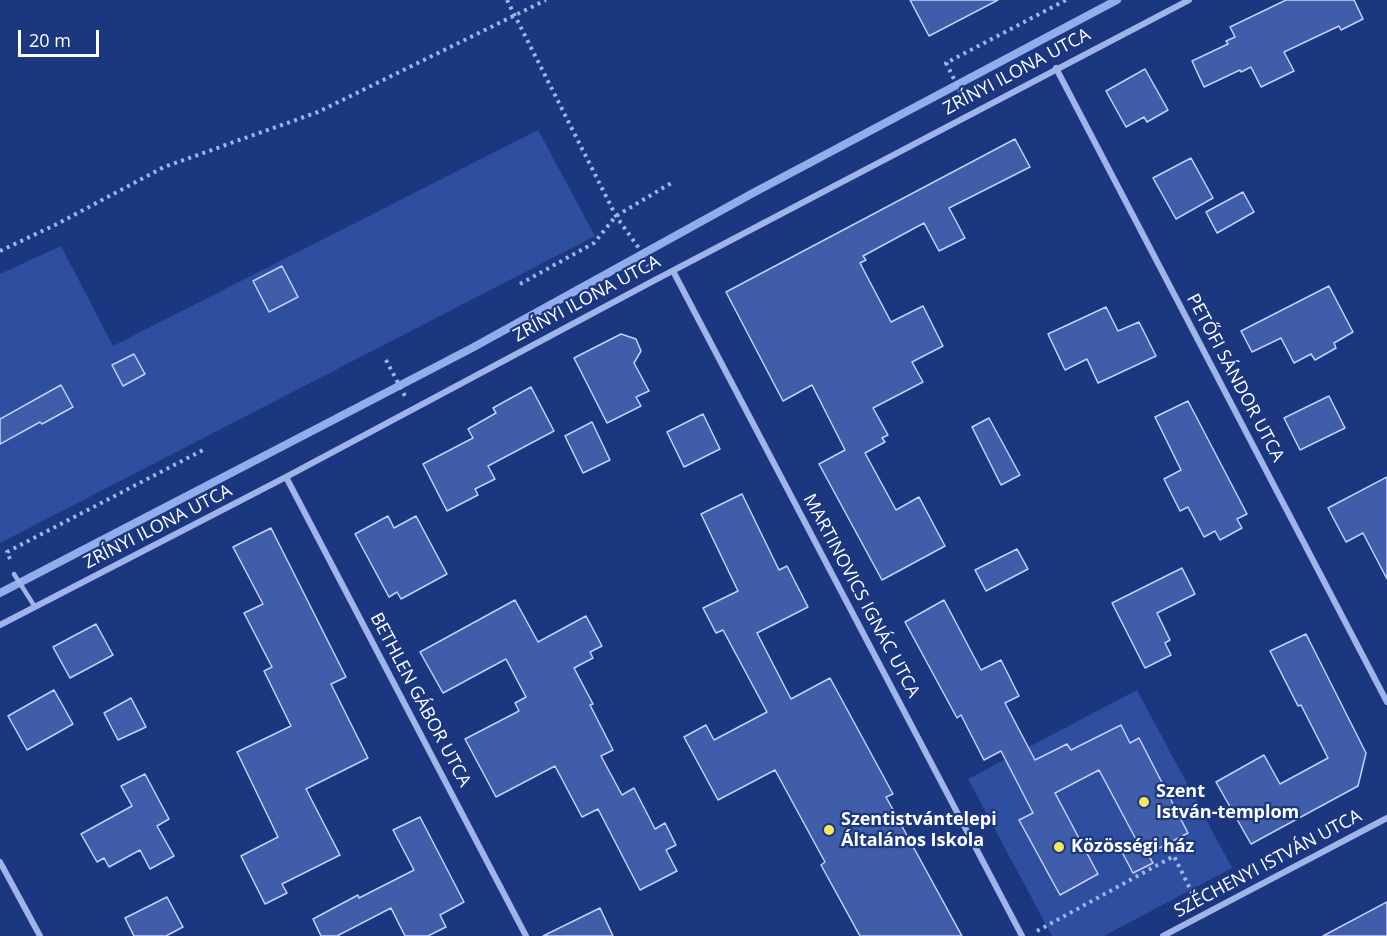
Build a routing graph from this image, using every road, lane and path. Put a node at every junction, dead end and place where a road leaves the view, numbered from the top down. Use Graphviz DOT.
graph roads {
  1 [pos="507,0"];
  2 [pos="546,0"];
  3 [pos="1066,0"];
  4 [pos="1189,0"];
  5 [pos="516,15"];
  6 [pos="1056,68"];
  7 [pos="962,94"];
  8 [pos="673,182"];
  9 [pos="616,216"];
  10 [pos="0,251"];
  11 [pos="648,265"];
  12 [pos="673,271"];
  13 [pos="520,284"];
  14 [pos="386,360"];
  15 [pos="404,395"];
  16 [pos="203,450"];
  17 [pos="286,477"];
  18 [pos="14,574"];
  19 [pos="35,607"];
  20 [pos="0,625"];
  21 [pos="1387,702"];
  22 [pos="1387,818"];
  23 [pos="1168,844"];
  24 [pos="1174,856"];
  25 [pos="0,862"];
  26 [pos="1203,914"];
  27 [pos="40,936"];
  28 [pos="526,936"];
  29 [pos="1022,936"];
  30 [pos="1029,936"];
  31 [pos="1163,936"];
  1 -- 5 [label="path"];
  2 -- 5 [label="path"];
  3 -- 7 [label="path"];
  4 -- 6 [label="street, ZRÍNYI ILONA UTCA"];
  5 -- 9 [label="path"];
  5 -- 10 [label="path"];
  6 -- 12 [label="street, ZRÍNYI ILONA UTCA"];
  6 -- 21 [label="street, PETŐFI SÁNDOR UTCA"];
  8 -- 9 [label="path"];
  9 -- 11 [label="path"];
  9 -- 13 [label="path"];
  12 -- 17 [label="street, ZRÍNYI ILONA UTCA"];
  12 -- 29 [label="street, MARTINOVICS IGNÁC UTCA"];
  14 -- 15 [label="path"];
  16 -- 18 [label="path"];
  17 -- 19 [label="street, ZRÍNYI ILONA UTCA"];
  17 -- 28 [label="street, BETHLEN GÁBOR UTCA"];
  18 -- 19 [label="lane"];
  19 -- 20 [label="street, ZRÍNYI ILONA UTCA"];
  22 -- 26 [label="street, SZÉCHENYI ISTVÁN UTCA"];
  23 -- 24 [label="path"];
  24 -- 26 [label="path"];
  24 -- 30 [label="path"];
  25 -- 27 [label="street"];
  26 -- 31 [label="street, SZÉCHENYI ISTVÁN UTCA"];
}
